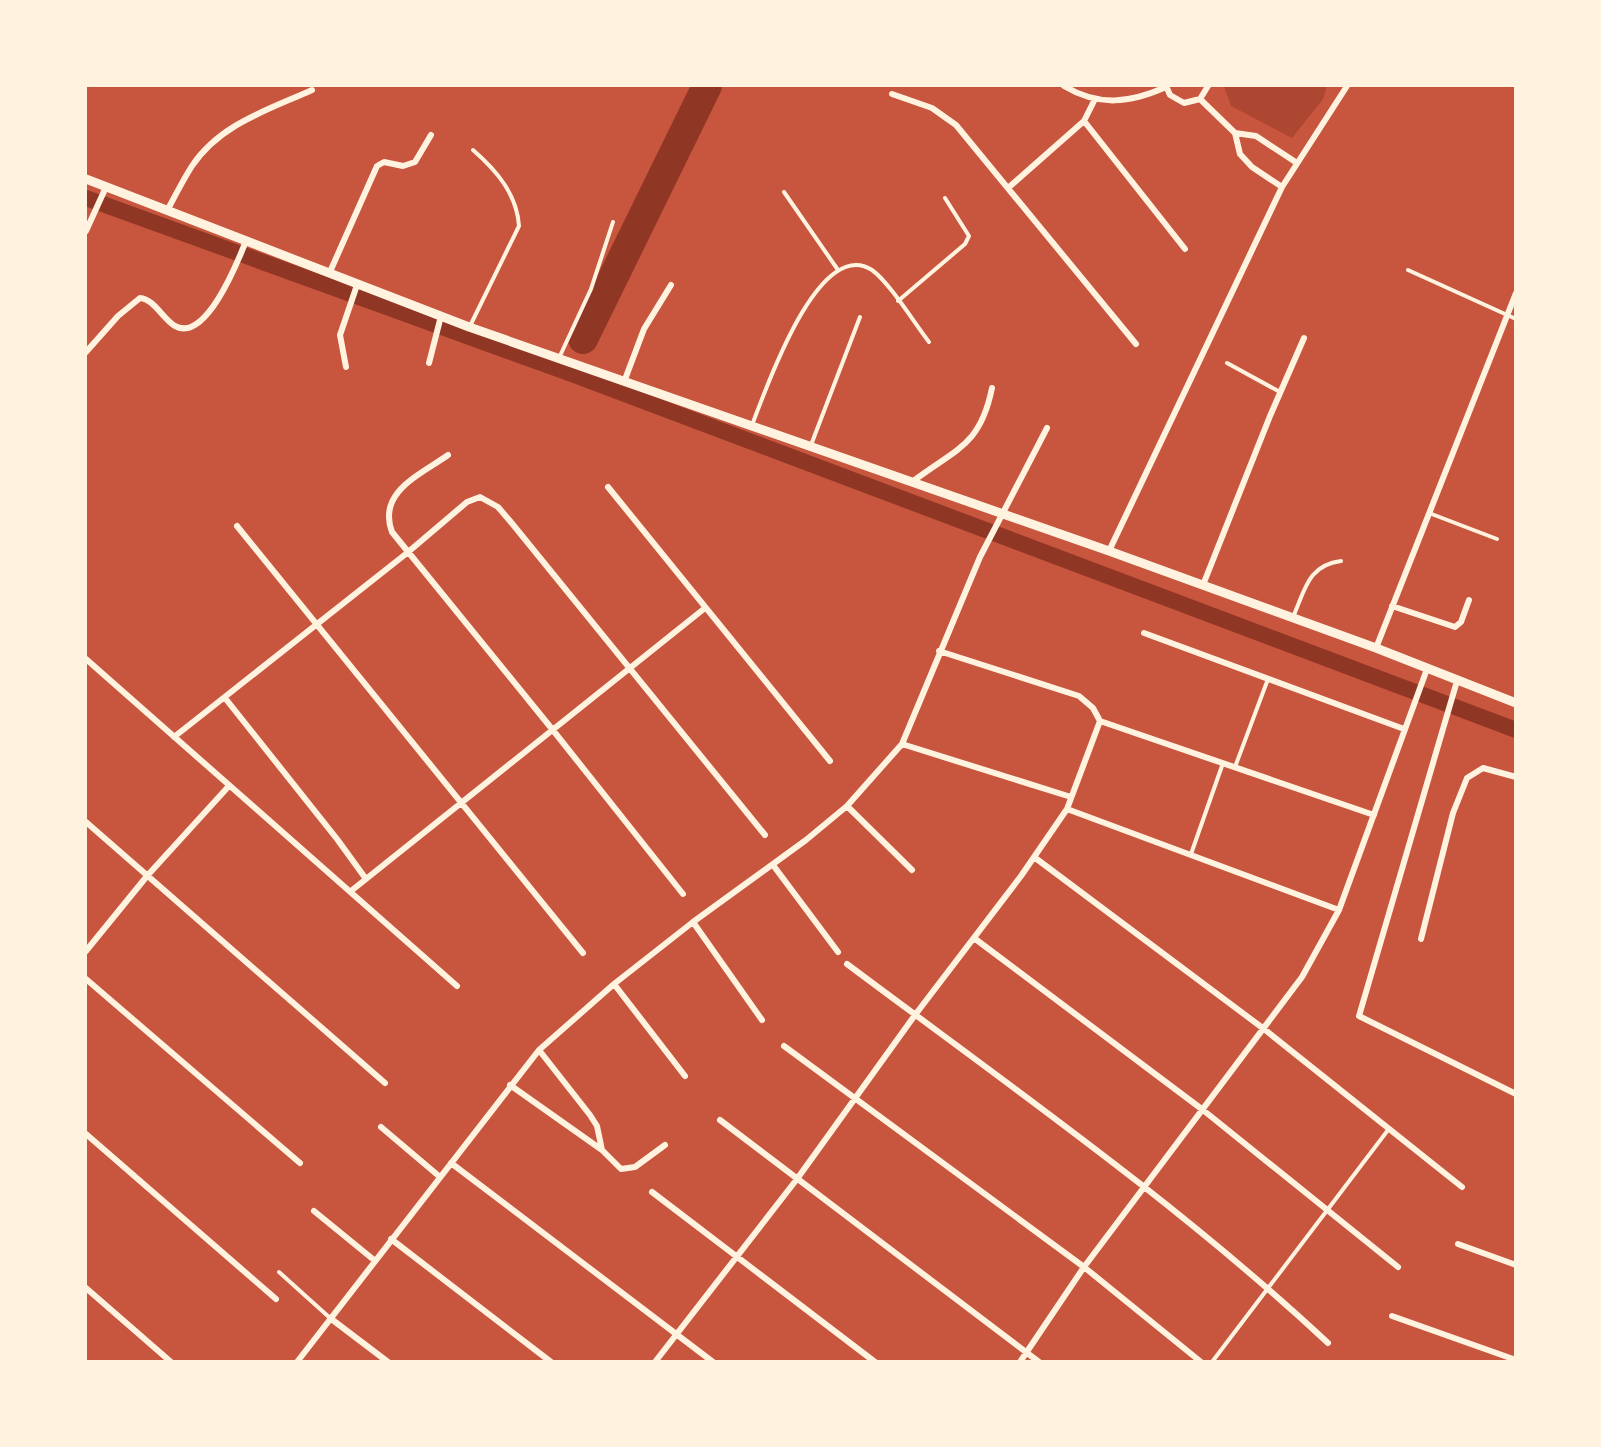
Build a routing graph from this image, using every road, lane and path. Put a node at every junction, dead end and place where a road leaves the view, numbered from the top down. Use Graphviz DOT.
graph roads {
  1 [pos="1064,86"];
  2 [pos="1166,86"];
  3 [pos="1208,86"];
  4 [pos="1347,86"];
  5 [pos="312,90"];
  6 [pos="892,94"];
  7 [pos="1095,99"];
  8 [pos="1200,99"];
  9 [pos="1084,121"];
  10 [pos="1235,133"];
  11 [pos="430,135"];
  12 [pos="473,150"];
  13 [pos="1297,164"];
  14 [pos="86,179"];
  15 [pos="106,187"];
  16 [pos="1282,187"];
  17 [pos="1008,188"];
  18 [pos="784,192"];
  19 [pos="945,198"];
  20 [pos="167,211"];
  21 [pos="613,222"];
  22 [pos="86,231"];
  23 [pos="246,241"];
  24 [pos="1185,249"];
  25 [pos="838,270"];
  26 [pos="1408,270"];
  27 [pos="329,274"];
  28 [pos="671,285"];
  29 [pos="356,289"];
  30 [pos="1515,293"];
  31 [pos="898,301"];
  32 [pos="1507,315"];
  33 [pos="860,317"];
  34 [pos="1515,319"];
  35 [pos="439,320"];
  36 [pos="469,327"];
  37 [pos="1304,338"];
  38 [pos="929,342"];
  39 [pos="1136,344"];
  40 [pos="86,352"];
  41 [pos="559,359"];
  42 [pos="429,363"];
  43 [pos="1227,363"];
  44 [pos="346,367"];
  45 [pos="624,382"];
  46 [pos="992,388"];
  47 [pos="1280,392"];
  48 [pos="752,426"];
  49 [pos="1047,428"];
  50 [pos="811,447"];
  51 [pos="448,455"];
  52 [pos="912,482"];
  53 [pos="608,487"];
  54 [pos="1429,513"];
  55 [pos="1000,514"];
  56 [pos="237,526"];
  57 [pos="1497,539"];
  58 [pos="1109,551"];
  59 [pos="408,553"];
  60 [pos="1341,561"];
  61 [pos="1203,585"];
  62 [pos="1468,600"];
  63 [pos="1392,606"];
  64 [pos="705,608"];
  65 [pos="1293,617"];
  66 [pos="317,625"];
  67 [pos="1144,633"];
  68 [pos="1376,648"];
  69 [pos="939,651"];
  70 [pos="86,659"];
  71 [pos="629,669"];
  72 [pos="1427,669"];
  73 [pos="1268,679"];
  74 [pos="1457,682"];
  75 [pos="225,698"];
  76 [pos="1515,703"];
  77 [pos="1100,721"];
  78 [pos="552,729"];
  79 [pos="1404,729"];
  80 [pos="174,737"];
  81 [pos="902,744"];
  82 [pos="830,761"];
  83 [pos="1224,763"];
  84 [pos="1235,767"];
  85 [pos="1515,777"];
  86 [pos="228,787"];
  87 [pos="1071,797"];
  88 [pos="461,805"];
  89 [pos="847,806"];
  90 [pos="1067,809"];
  91 [pos="1374,815"];
  92 [pos="86,822"];
  93 [pos="765,835"];
  94 [pos="1190,855"];
  95 [pos="1034,857"];
  96 [pos="773,865"];
  97 [pos="912,870"];
  98 [pos="147,876"];
  99 [pos="366,879"];
  100 [pos="351,891"];
  101 [pos="683,894"];
  102 [pos="1339,910"];
  103 [pos="693,921"];
  104 [pos="974,938"];
  105 [pos="1421,939"];
  106 [pos="86,951"];
  107 [pos="838,952"];
  108 [pos="583,953"];
  109 [pos="847,964"];
  110 [pos="86,979"];
  111 [pos="614,984"];
  112 [pos="458,986"];
  113 [pos="915,1015"];
  114 [pos="762,1020"];
  115 [pos="1264,1029"];
  116 [pos="784,1046"];
  117 [pos="539,1050"];
  118 [pos="685,1076"];
  119 [pos="386,1083"];
  120 [pos="510,1085"];
  121 [pos="1515,1094"];
  122 [pos="856,1099"];
  123 [pos="1203,1110"];
  124 [pos="720,1120"];
  125 [pos="381,1127"];
  126 [pos="1388,1130"];
  127 [pos="86,1134"];
  128 [pos="665,1145"];
  129 [pos="602,1150"];
  130 [pos="300,1163"];
  131 [pos="451,1163"];
  132 [pos="440,1177"];
  133 [pos="797,1179"];
  134 [pos="1144,1187"];
  135 [pos="1462,1187"];
  136 [pos="652,1192"];
  137 [pos="1327,1210"];
  138 [pos="314,1211"];
  139 [pos="391,1239"];
  140 [pos="1458,1244"];
  141 [pos="738,1256"];
  142 [pos="374,1260"];
  143 [pos="1515,1265"];
  144 [pos="1084,1267"];
  145 [pos="1398,1268"];
  146 [pos="279,1272"];
  147 [pos="1268,1287"];
  148 [pos="86,1288"];
  149 [pos="276,1299"];
  150 [pos="1392,1316"];
  151 [pos="330,1318"];
  152 [pos="676,1334"];
  153 [pos="1328,1343"];
  154 [pos="1027,1352"];
  155 [pos="1515,1360"];
  156 [pos="171,1362"];
  157 [pos="297,1362"];
  158 [pos="388,1362"];
  159 [pos="551,1362"];
  160 [pos="655,1362"];
  161 [pos="713,1362"];
  162 [pos="875,1362"];
  163 [pos="1020,1362"];
  164 [pos="1039,1362"];
  165 [pos="1201,1362"];
  166 [pos="1212,1362"];
  1 -- 7 [label="street"];
  2 -- 7 [label="street"];
  2 -- 8 [label="street"];
  3 -- 8 [label="street"];
  4 -- 13 [label="street"];
  5 -- 20 [label="street"];
  6 -- 17 [label="street"];
  7 -- 9 [label="street"];
  8 -- 10 [label="street"];
  9 -- 17 [label="street"];
  9 -- 24 [label="street"];
  10 -- 13 [label="street"];
  10 -- 16 [label="street"];
  11 -- 27 [label="street"];
  12 -- 36 [label="lane"];
  13 -- 16 [label="street"];
  14 -- 15 [label="street"];
  15 -- 20 [label="street"];
  15 -- 22 [label="street"];
  16 -- 58 [label="street"];
  17 -- 39 [label="street"];
  18 -- 25 [label="lane"];
  19 -- 31 [label="lane"];
  20 -- 23 [label="street"];
  21 -- 41 [label="lane"];
  23 -- 27 [label="street"];
  23 -- 40 [label="street"];
  25 -- 31 [label="lane"];
  25 -- 48 [label="lane"];
  26 -- 32 [label="lane"];
  27 -- 29 [label="street"];
  28 -- 45 [label="street"];
  29 -- 35 [label="street"];
  29 -- 44 [label="street"];
  30 -- 32 [label="street"];
  31 -- 38 [label="lane"];
  32 -- 34 [label="lane"];
  32 -- 54 [label="street"];
  33 -- 50 [label="lane"];
  35 -- 36 [label="street"];
  35 -- 42 [label="street"];
  36 -- 41 [label="street"];
  37 -- 47 [label="street"];
  41 -- 45 [label="street"];
  43 -- 47 [label="lane"];
  45 -- 48 [label="street"];
  46 -- 52 [label="street"];
  47 -- 61 [label="street"];
  48 -- 50 [label="street"];
  49 -- 55 [label="street"];
  50 -- 52 [label="street"];
  51 -- 59 [label="street"];
  52 -- 55 [label="street"];
  53 -- 64 [label="street"];
  54 -- 57 [label="lane"];
  54 -- 63 [label="street"];
  55 -- 58 [label="street"];
  55 -- 69 [label="street"];
  56 -- 66 [label="street"];
  58 -- 61 [label="street"];
  59 -- 66 [label="street"];
  59 -- 71 [label="street"];
  59 -- 78 [label="street"];
  60 -- 65 [label="lane"];
  61 -- 65 [label="street"];
  62 -- 63 [label="street"];
  63 -- 68 [label="street"];
  64 -- 71 [label="street"];
  64 -- 82 [label="street"];
  65 -- 68 [label="street"];
  66 -- 75 [label="street"];
  66 -- 88 [label="street"];
  67 -- 73 [label="street"];
  68 -- 72 [label="street"];
  69 -- 77 [label="street"];
  69 -- 81 [label="street"];
  70 -- 80 [label="street"];
  71 -- 78 [label="street"];
  71 -- 93 [label="street"];
  72 -- 74 [label="street"];
  72 -- 79 [label="street"];
  73 -- 79 [label="street"];
  73 -- 84 [label="lane"];
  74 -- 76 [label="street"];
  74 -- 121 [label="street"];
  75 -- 80 [label="street"];
  75 -- 99 [label="street"];
  77 -- 83 [label="street"];
  77 -- 87 [label="street"];
  78 -- 88 [label="street"];
  78 -- 101 [label="street"];
  79 -- 91 [label="street"];
  80 -- 86 [label="street"];
  81 -- 87 [label="street"];
  81 -- 89 [label="street"];
  83 -- 84 [label="street"];
  83 -- 94 [label="lane"];
  84 -- 91 [label="street"];
  85 -- 105 [label="street"];
  86 -- 98 [label="street"];
  86 -- 100 [label="street"];
  87 -- 90 [label="street"];
  88 -- 99 [label="street"];
  88 -- 108 [label="street"];
  89 -- 96 [label="street"];
  89 -- 97 [label="street"];
  90 -- 94 [label="street"];
  90 -- 95 [label="street"];
  91 -- 102 [label="street"];
  92 -- 98 [label="street"];
  94 -- 102 [label="street"];
  95 -- 104 [label="street"];
  95 -- 115 [label="street"];
  96 -- 103 [label="street"];
  96 -- 107 [label="street"];
  98 -- 106 [label="street"];
  98 -- 119 [label="street"];
  99 -- 100 [label="street"];
  100 -- 112 [label="street"];
  102 -- 115 [label="street"];
  103 -- 111 [label="street"];
  103 -- 114 [label="street"];
  104 -- 113 [label="street"];
  104 -- 123 [label="street"];
  109 -- 113 [label="street"];
  110 -- 130 [label="street"];
  111 -- 117 [label="street"];
  111 -- 118 [label="street"];
  113 -- 122 [label="street"];
  113 -- 134 [label="street"];
  115 -- 123 [label="street"];
  115 -- 126 [label="street"];
  116 -- 122 [label="street"];
  117 -- 120 [label="street"];
  117 -- 129 [label="street"];
  120 -- 129 [label="street"];
  120 -- 131 [label="street"];
  122 -- 133 [label="street"];
  122 -- 144 [label="street"];
  123 -- 134 [label="street"];
  123 -- 137 [label="street"];
  124 -- 133 [label="street"];
  125 -- 132 [label="street"];
  126 -- 135 [label="street"];
  126 -- 137 [label="lane"];
  127 -- 149 [label="street"];
  128 -- 129 [label="street"];
  131 -- 132 [label="street"];
  131 -- 152 [label="street"];
  132 -- 139 [label="street"];
  133 -- 141 [label="street"];
  133 -- 154 [label="street"];
  134 -- 144 [label="street"];
  134 -- 147 [label="street"];
  136 -- 141 [label="street"];
  137 -- 145 [label="street"];
  137 -- 147 [label="lane"];
  138 -- 142 [label="street"];
  139 -- 142 [label="street"];
  139 -- 159 [label="street"];
  140 -- 143 [label="street"];
  141 -- 152 [label="street"];
  141 -- 162 [label="street"];
  142 -- 151 [label="street"];
  144 -- 154 [label="street"];
  144 -- 165 [label="street"];
  146 -- 151 [label="lane"];
  147 -- 153 [label="street"];
  147 -- 166 [label="lane"];
  148 -- 156 [label="street"];
  150 -- 155 [label="street"];
  151 -- 157 [label="street"];
  151 -- 158 [label="street"];
  152 -- 160 [label="street"];
  152 -- 161 [label="street"];
  154 -- 163 [label="street"];
  154 -- 164 [label="street"];
}
